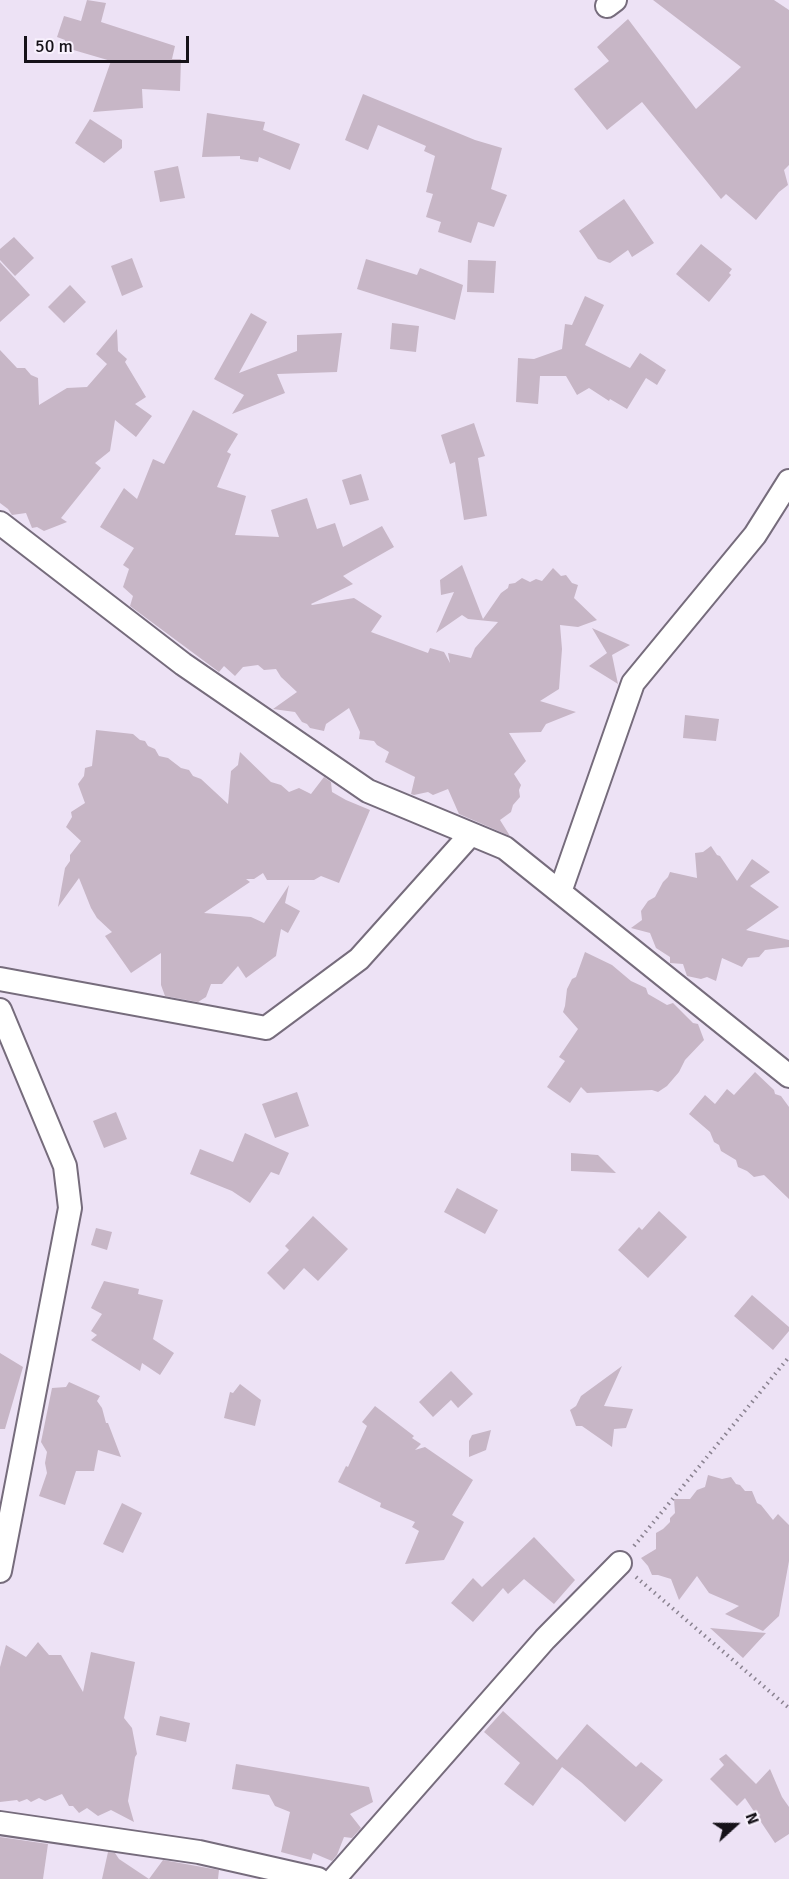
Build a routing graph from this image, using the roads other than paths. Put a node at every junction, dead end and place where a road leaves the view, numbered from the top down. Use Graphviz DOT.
graph roads {
  1 [pos="789,481"];
  2 [pos="0,523"];
  3 [pos="471,834"];
  4 [pos="560,892"];
  5 [pos="0,979"];
  6 [pos="0,1010"];
  7 [pos="789,1076"];
  8 [pos="620,1563"];
  9 [pos="0,1571"];
  10 [pos="0,1823"];
  11 [pos="318,1879"];
  12 [pos="334,1879"];
  1 -- 4 [label="street"];
  2 -- 3 [label="street"];
  3 -- 4 [label="street"];
  3 -- 5 [label="street"];
  4 -- 7 [label="street"];
  6 -- 9 [label="street"];
  8 -- 12 [label="street"];
  10 -- 11 [label="street"];
}
